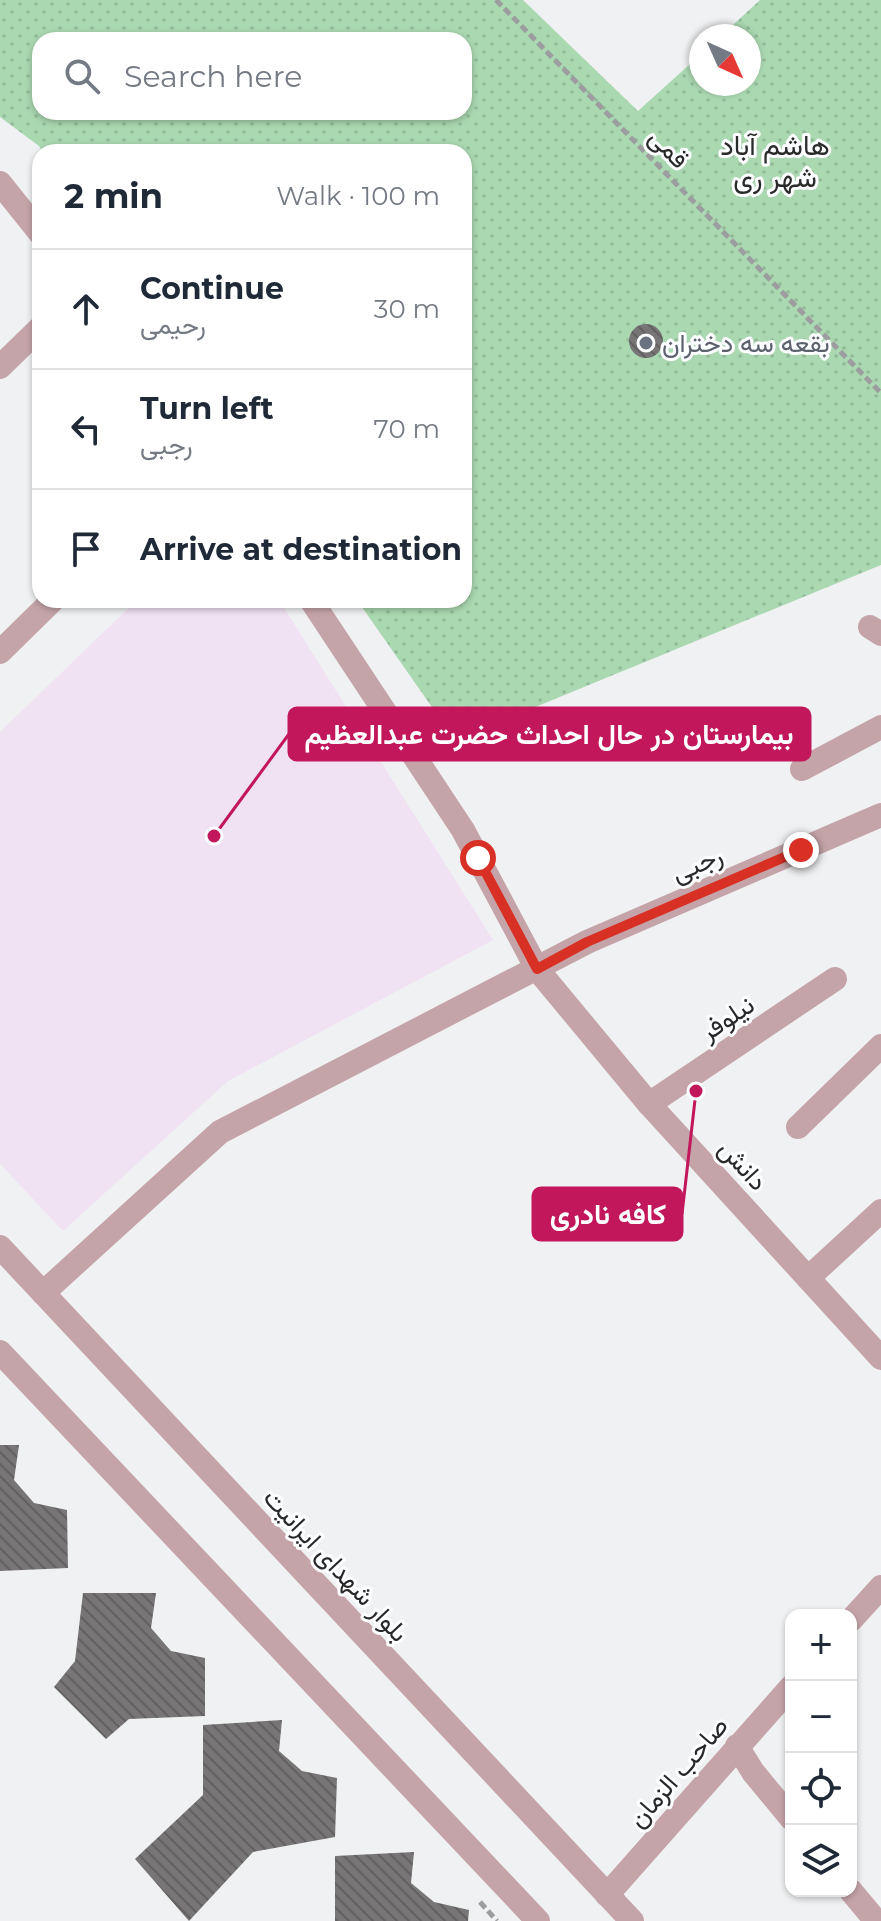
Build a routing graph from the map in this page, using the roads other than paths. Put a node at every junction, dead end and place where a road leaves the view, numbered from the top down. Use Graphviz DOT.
graph roads {
  1 [pos="0,183"];
  2 [pos="32,223"];
  3 [pos="32,336"];
  4 [pos="0,367"];
  5 [pos="45,608"];
  6 [pos="316,608"];
  7 [pos="0,652"];
  8 [pos="881,727"];
  9 [pos="802,769"];
  10 [pos="881,815"];
  11 [pos="537,969"];
  12 [pos="835,979"];
  13 [pos="881,1046"];
  14 [pos="649,1104"];
  15 [pos="798,1127"];
  16 [pos="881,1211"];
  17 [pos="0,1247"];
  18 [pos="808,1278"];
  19 [pos="43,1293"];
  20 [pos="0,1352"];
  21 [pos="881,1358"];
  22 [pos="881,1587"];
  23 [pos="857,1613"];
  24 [pos="785,1694"];
  25 [pos="737,1746"];
  26 [pos="785,1811"];
  27 [pos="607,1895"];
  28 [pos="856,1897"];
  29 [pos="881,1915"];
  30 [pos="538,1921"];
  31 [pos="632,1921"];
  32 [pos="876,1921"];
  1 -- 2 [label="street"];
  3 -- 4 [label="street"];
  5 -- 7 [label="street"];
  6 -- 11 [label="street, دانش"];
  8 -- 9 [label="street"];
  10 -- 11 [label="street, رجبی"];
  11 -- 14 [label="street, دانش"];
  11 -- 19 [label="street, رجبی"];
  12 -- 14 [label="street, نیلوفر"];
  13 -- 15 [label="street"];
  14 -- 18 [label="street, دانش"];
  16 -- 18 [label="street"];
  17 -- 19 [label="street, بلوار شهدای ایرانیت"];
  18 -- 21 [label="street, دانش"];
  19 -- 27 [label="street, بلوار شهدای ایرانیت"];
  20 -- 30 [label="street"];
  22 -- 23 [label="street"];
  24 -- 25 [label="street, صاحب الزمان"];
  25 -- 26 [label="street"];
  25 -- 27 [label="street, صاحب الزمان"];
  27 -- 31 [label="street, بلوار شهدای ایرانیت"];
  28 -- 32 [label="street"];
  29 -- 32 [label="street"];
}
